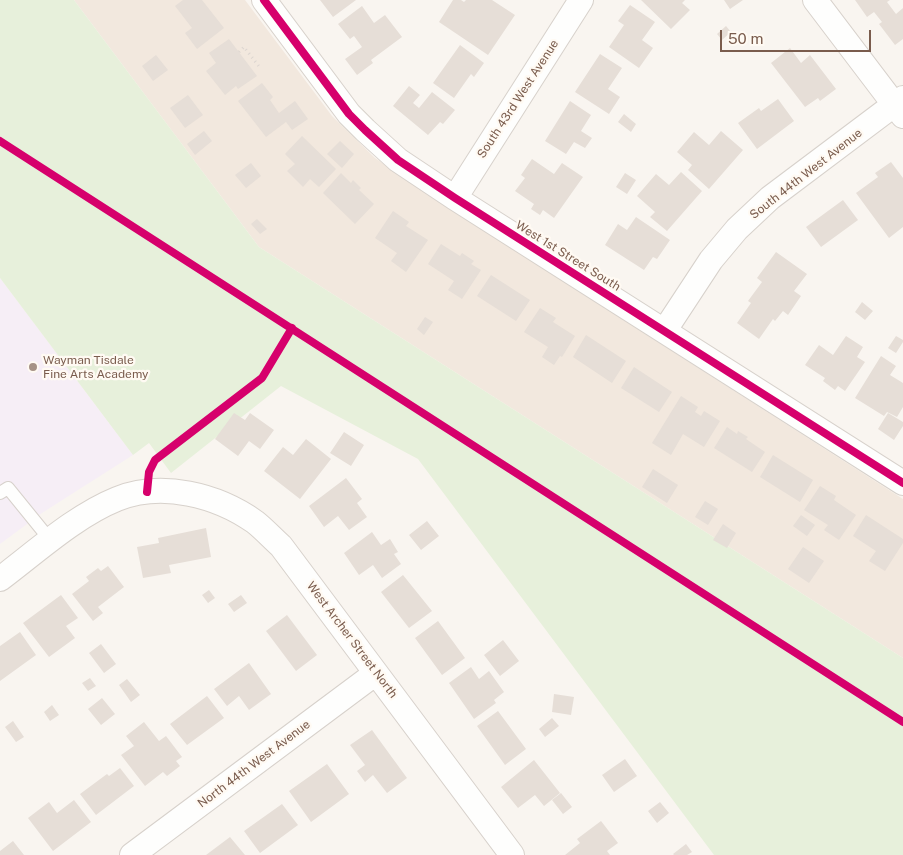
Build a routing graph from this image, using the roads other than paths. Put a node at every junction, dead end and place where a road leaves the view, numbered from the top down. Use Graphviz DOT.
graph roads {
  1 [pos="264,0"];
  2 [pos="581,0"];
  3 [pos="815,0"];
  4 [pos="900,106"];
  5 [pos="455,198"];
  6 [pos="665,330"];
  7 [pos="903,484"];
  8 [pos="0,494"];
  9 [pos="51,541"];
  10 [pos="0,579"];
  11 [pos="376,673"];
  12 [pos="132,855"];
  13 [pos="512,855"];
  1 -- 5 [label="street, West 1st Street South"];
  2 -- 5 [label="street, South 43rd West Avenue"];
  3 -- 4 [label="street"];
  4 -- 6 [label="street, South 44th West Avenue"];
  5 -- 6 [label="street, West 1st Street South"];
  6 -- 7 [label="street, West 1st Street South"];
  8 -- 9 [label="lane"];
  9 -- 10 [label="street, West Archer Street North"];
  9 -- 11 [label="street, West Archer Street North"];
  11 -- 12 [label="street, North 44th West Avenue"];
  11 -- 13 [label="street, West Archer Street North"];
}
